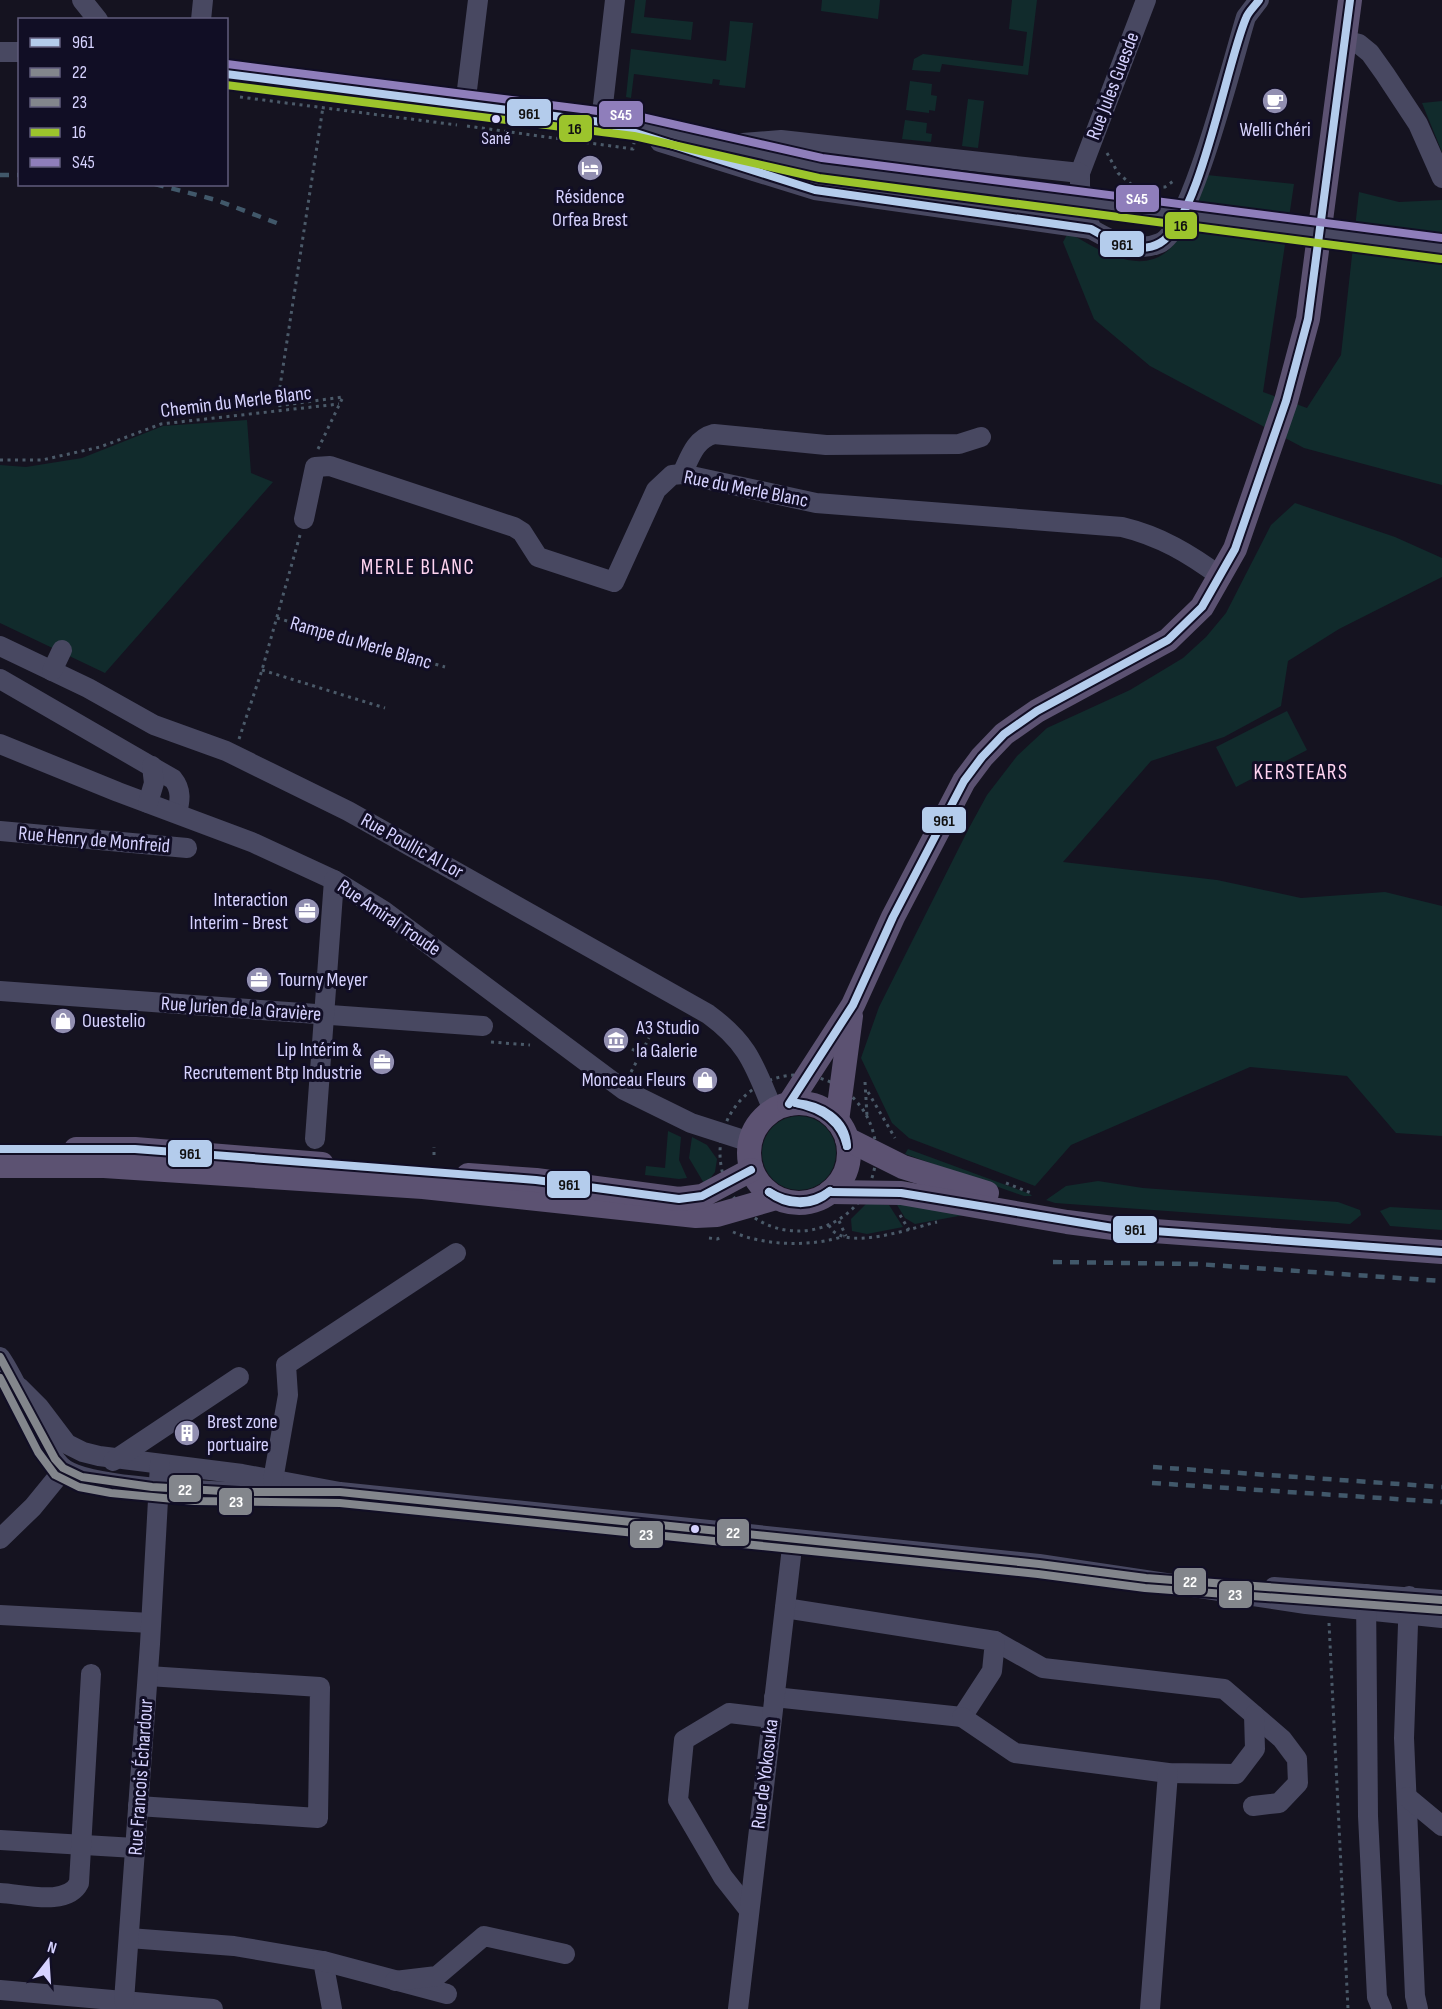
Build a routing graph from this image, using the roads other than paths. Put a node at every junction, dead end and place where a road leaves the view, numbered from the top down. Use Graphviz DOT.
graph roads {
  1 [pos="82,0"];
  2 [pos="203,0"];
  3 [pos="478,0"];
  4 [pos="615,0"];
  5 [pos="1146,0"];
  6 [pos="1259,0"];
  7 [pos="1350,0"];
  8 [pos="96,18"];
  9 [pos="201,18"];
  10 [pos="1343,40"];
  11 [pos="0,52"];
  12 [pos="18,52"];
  13 [pos="228,74"];
  14 [pos="465,106"];
  15 [pos="601,122"];
  16 [pos="779,149"];
  17 [pos="1080,172"];
  18 [pos="771,178"];
  19 [pos="1442,178"];
  20 [pos="1091,229"];
  21 [pos="1442,249"];
  22 [pos="981,437"];
  23 [pos="682,474"];
  24 [pos="304,519"];
  25 [pos="1221,577"];
  26 [pos="0,646"];
  27 [pos="62,650"];
  28 [pos="52,670"];
  29 [pos="0,679"];
  30 [pos="0,744"];
  31 [pos="152,766"];
  32 [pos="148,803"];
  33 [pos="177,813"];
  34 [pos="0,831"];
  35 [pos="187,848"];
  36 [pos="334,880"];
  37 [pos="0,991"];
  38 [pos="853,1005"];
  39 [pos="325,1015"];
  40 [pos="483,1026"];
  41 [pos="781,1107"];
  42 [pos="842,1130"];
  43 [pos="315,1139"];
  44 [pos="750,1142"];
  45 [pos="0,1149"];
  46 [pos="0,1166"];
  47 [pos="751,1170"];
  48 [pos="830,1192"];
  49 [pos="776,1198"];
  50 [pos="1442,1242"];
  51 [pos="1442,1252"];
  52 [pos="456,1253"];
  53 [pos="7,1373"];
  54 [pos="239,1377"];
  55 [pos="117,1459"];
  56 [pos="160,1464"];
  57 [pos="64,1469"];
  58 [pos="89,1478"];
  59 [pos="273,1480"];
  60 [pos="161,1487"];
  61 [pos="340,1492"];
  62 [pos="0,1539"];
  63 [pos="793,1539"];
  64 [pos="1146,1578"];
  65 [pos="1442,1600"];
  66 [pos="1366,1602"];
  67 [pos="1408,1605"];
  68 [pos="785,1608"];
  69 [pos="0,1615"];
  70 [pos="1442,1618"];
  71 [pos="151,1623"];
  72 [pos="995,1641"];
  73 [pos="91,1674"];
  74 [pos="148,1676"];
  75 [pos="774,1697"];
  76 [pos="1254,1715"];
  77 [pos="962,1717"];
  78 [pos="771,1718"];
  79 [pos="1168,1773"];
  80 [pos="1407,1797"];
  81 [pos="138,1806"];
  82 [pos="1253,1806"];
  83 [pos="1442,1826"];
  84 [pos="0,1840"];
  85 [pos="82,1843"];
  86 [pos="135,1848"];
  87 [pos="0,1893"];
  88 [pos="749,1911"];
  89 [pos="129,1938"];
  90 [pos="565,1954"];
  91 [pos="323,1961"];
  92 [pos="395,1981"];
  93 [pos="0,1990"];
  94 [pos="447,1994"];
  95 [pos="124,2001"];
  96 [pos="213,2009"];
  97 [pos="332,2009"];
  98 [pos="738,2009"];
  99 [pos="1150,2009"];
  100 [pos="1382,2009"];
  101 [pos="1418,2009"];
  1 -- 8 [label="street"];
  2 -- 9 [label="street"];
  3 -- 14 [label="street"];
  4 -- 15 [label="street"];
  5 -- 17 [label="street, Rue Jules Guesde"];
  6 -- 20 [label="street"];
  7 -- 10 [label="main road"];
  10 -- 19 [label="street"];
  10 -- 25 [label="main road"];
  11 -- 12 [label="street"];
  13 -- 14 [label="street"];
  14 -- 15 [label="street"];
  15 -- 16 [label="street"];
  15 -- 18 [label="street"];
  16 -- 17 [label="street"];
  16 -- 18 [label="street"];
  16 -- 21 [label="street, bridge"];
  17 -- 20 [label="street"];
  18 -- 20 [label="street"];
  22 -- 23 [label="street"];
  23 -- 24 [label="street, Rue du Merle Blanc"];
  23 -- 25 [label="street, Rue du Merle Blanc"];
  25 -- 38 [label="main road"];
  26 -- 28 [label="street, Rue Poullic Al Lor"];
  27 -- 28 [label="street"];
  28 -- 41 [label="street, Rue Poullic Al Lor"];
  29 -- 31 [label="street"];
  30 -- 32 [label="street, Rue Amiral Troude"];
  31 -- 32 [label="street"];
  31 -- 33 [label="street"];
  32 -- 33 [label="street, Rue Amiral Troude"];
  33 -- 36 [label="street, Rue Amiral Troude"];
  34 -- 35 [label="street, Rue Henry de Monfreid"];
  36 -- 39 [label="street"];
  36 -- 44 [label="street, Rue Amiral Troude"];
  37 -- 39 [label="street, Rue Jurien de la Gravière"];
  38 -- 41 [label="main road"];
  38 -- 42 [label="main road"];
  39 -- 40 [label="street, Rue Jurien de la Gravière"];
  39 -- 43 [label="street"];
  41 -- 42 [label="main road"];
  41 -- 44 [label="main road"];
  42 -- 48 [label="main road"];
  42 -- 50 [label="main road"];
  44 -- 47 [label="main road"];
  45 -- 47 [label="main road"];
  46 -- 49 [label="main road"];
  47 -- 49 [label="main road"];
  48 -- 49 [label="main road"];
  48 -- 51 [label="main road"];
  52 -- 59 [label="street"];
  53 -- 55 [label="street"];
  53 -- 57 [label="street"];
  54 -- 55 [label="street"];
  55 -- 56 [label="street"];
  55 -- 58 [label="street"];
  56 -- 59 [label="street"];
  56 -- 60 [label="street, Rue Francois Échardour"];
  57 -- 58 [label="street"];
  57 -- 62 [label="street"];
  58 -- 60 [label="street"];
  59 -- 61 [label="street"];
  60 -- 61 [label="street"];
  60 -- 71 [label="street, Rue Francois Échardour"];
  61 -- 63 [label="street"];
  63 -- 64 [label="street"];
  63 -- 68 [label="street, Rue de Yokosuka"];
  64 -- 66 [label="street"];
  64 -- 66 [label="street"];
  65 -- 67 [label="street"];
  66 -- 67 [label="street"];
  66 -- 100 [label="street"];
  67 -- 70 [label="street"];
  67 -- 80 [label="street"];
  68 -- 72 [label="street"];
  68 -- 75 [label="street, Rue de Yokosuka"];
  69 -- 71 [label="street"];
  71 -- 74 [label="street, Rue Francois Échardour"];
  72 -- 76 [label="street"];
  72 -- 77 [label="street"];
  73 -- 85 [label="street"];
  74 -- 81 [label="street, Rue Francois Échardour"];
  74 -- 81 [label="street"];
  75 -- 77 [label="street"];
  75 -- 78 [label="street, Rue de Yokosuka"];
  76 -- 79 [label="street"];
  76 -- 82 [label="street"];
  77 -- 79 [label="street"];
  78 -- 88 [label="street, Rue de Yokosuka"];
  78 -- 88 [label="street"];
  79 -- 99 [label="street"];
  80 -- 83 [label="street"];
  80 -- 101 [label="street"];
  81 -- 86 [label="street, Rue Francois Échardour"];
  84 -- 85 [label="street"];
  85 -- 86 [label="street"];
  85 -- 87 [label="street"];
  86 -- 89 [label="street, Rue Francois Échardour"];
  88 -- 98 [label="street, Rue de Yokosuka"];
  89 -- 91 [label="street"];
  89 -- 95 [label="street, Rue Francois Échardour"];
  90 -- 92 [label="street"];
  91 -- 92 [label="street"];
  91 -- 97 [label="street"];
  92 -- 94 [label="street"];
  93 -- 95 [label="street"];
  95 -- 96 [label="street"];
}
